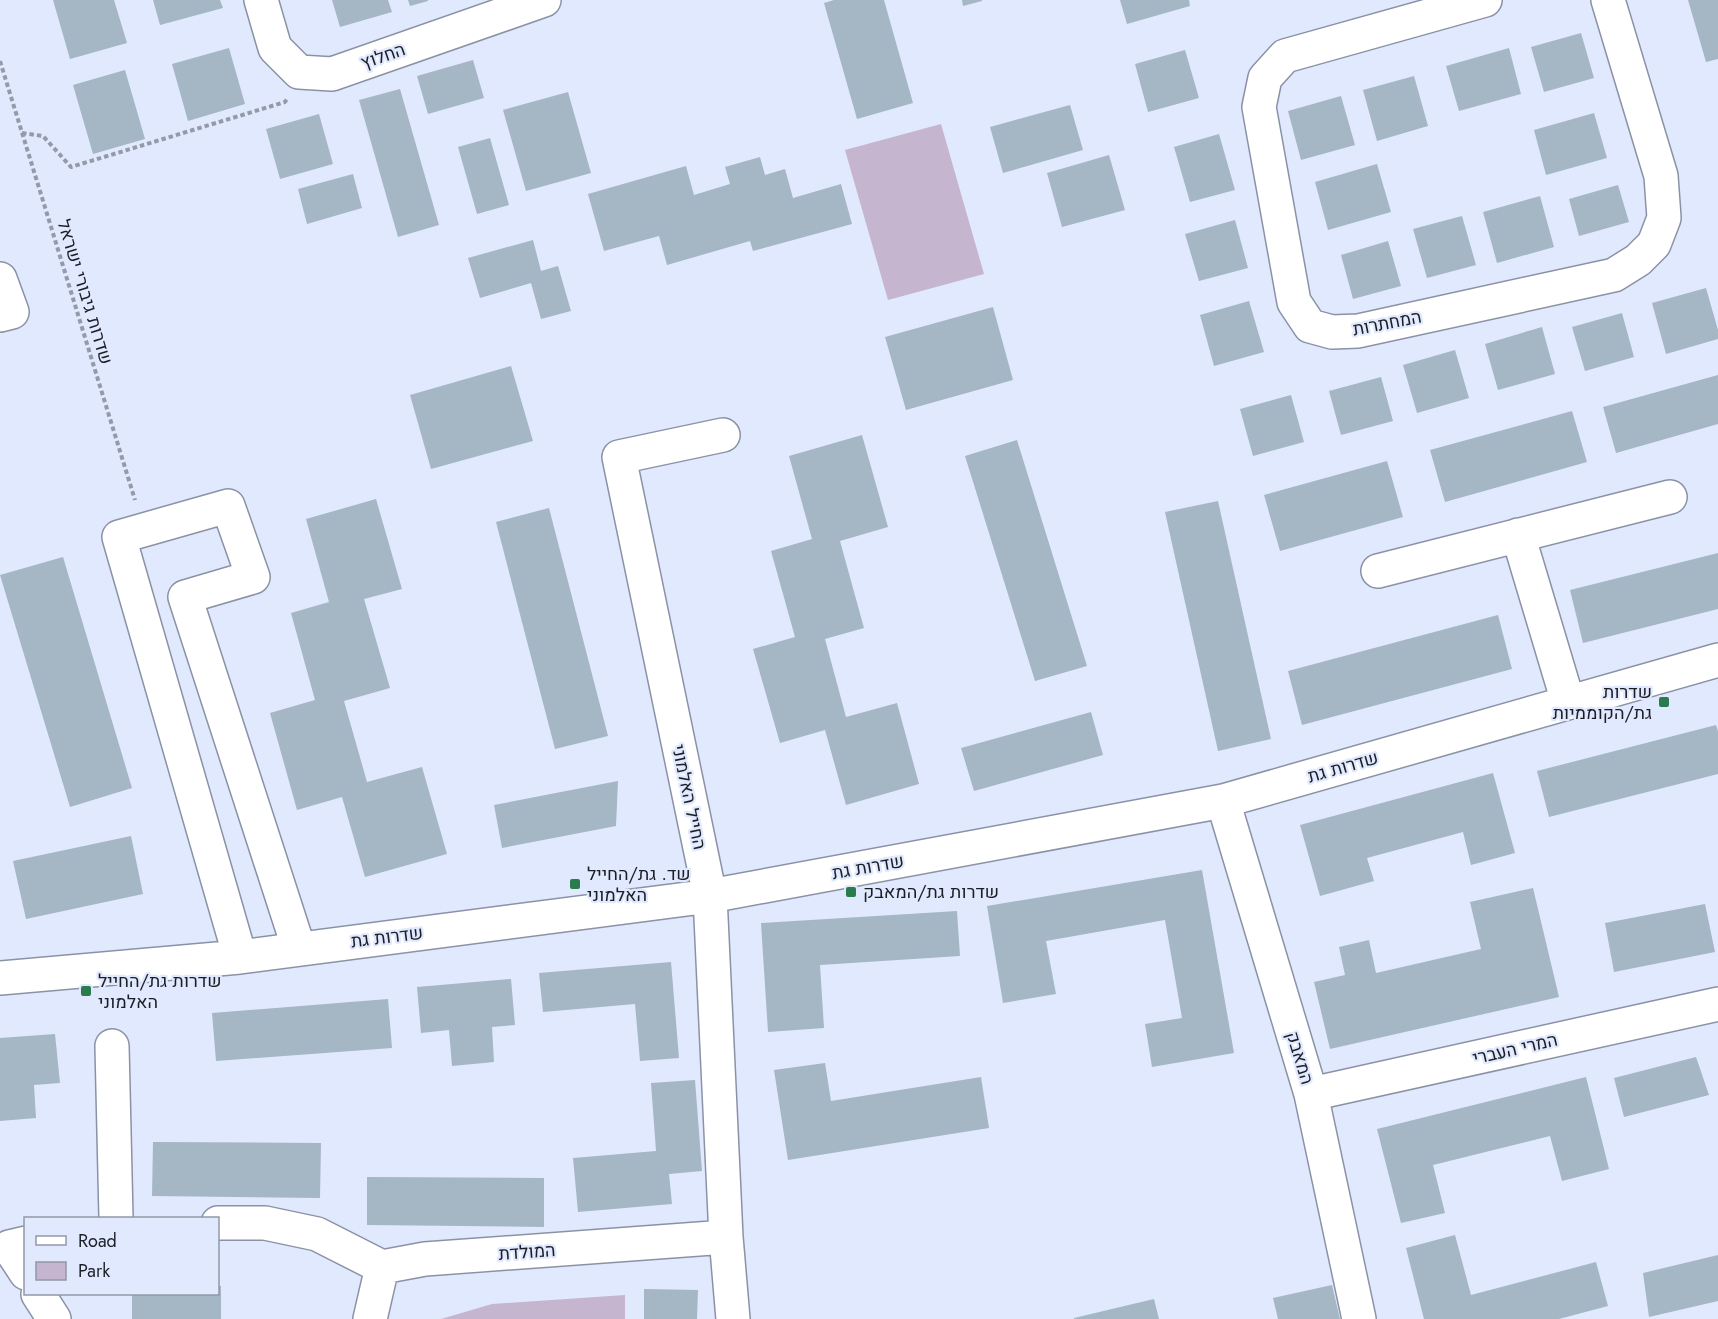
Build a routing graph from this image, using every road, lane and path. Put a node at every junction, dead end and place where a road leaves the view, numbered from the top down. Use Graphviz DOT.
graph roads {
  1 [pos="261,0"];
  2 [pos="544,0"];
  3 [pos="1485,0"];
  4 [pos="1608,0"];
  5 [pos="0,61"];
  6 [pos="299,72"];
  7 [pos="22,133"];
  8 [pos="0,279"];
  9 [pos="0,315"];
  10 [pos="723,435"];
  11 [pos="1670,496"];
  12 [pos="144,530"];
  13 [pos="1518,535"];
  14 [pos="1378,571"];
  15 [pos="1718,660"];
  16 [pos="1568,702"];
  17 [pos="1224,801"];
  18 [pos="710,896"];
  19 [pos="299,949"];
  20 [pos="240,957"];
  21 [pos="0,978"];
  22 [pos="1718,1004"];
  23 [pos="112,1046"];
  24 [pos="1311,1094"];
  25 [pos="116,1217"];
  26 [pos="219,1222"];
  27 [pos="726,1237"];
  28 [pos="24,1243"];
  29 [pos="382,1267"];
  30 [pos="24,1271"];
  31 [pos="39,1295"];
  32 [pos="54,1319"];
  33 [pos="370,1319"];
  34 [pos="733,1319"];
  35 [pos="1359,1319"];
  1 -- 6 [label="street"];
  2 -- 6 [label="street, החלוץ"];
  3 -- 4 [label="street, המחתרות"];
  5 -- 7 [label="path, שדרות גיבורי ישראל"];
  6 -- 7 [label="path"];
  7 -- 12 [label="path, שדרות גיבורי ישראל"];
  8 -- 9 [label="street"];
  10 -- 18 [label="street, החייל האלמוני"];
  11 -- 13 [label="street"];
  12 -- 19 [label="street"];
  12 -- 20 [label="street"];
  13 -- 14 [label="street"];
  13 -- 16 [label="street"];
  15 -- 16 [label="street, שדרות גת"];
  16 -- 17 [label="street, שדרות גת"];
  17 -- 18 [label="street, שדרות גת"];
  17 -- 24 [label="street, המאבק"];
  18 -- 19 [label="street, שדרות גת"];
  18 -- 27 [label="street, החייל האלמוני"];
  19 -- 20 [label="street, שדרות גת"];
  20 -- 21 [label="street, שדרות גת"];
  22 -- 24 [label="street, המרי העברי"];
  23 -- 25 [label="street"];
  24 -- 35 [label="street, המאבק"];
  26 -- 29 [label="street"];
  27 -- 29 [label="street, המולדת"];
  27 -- 34 [label="street, החייל האלמוני"];
  28 -- 30 [label="street"];
  29 -- 33 [label="street"];
  31 -- 32 [label="street"];
}
